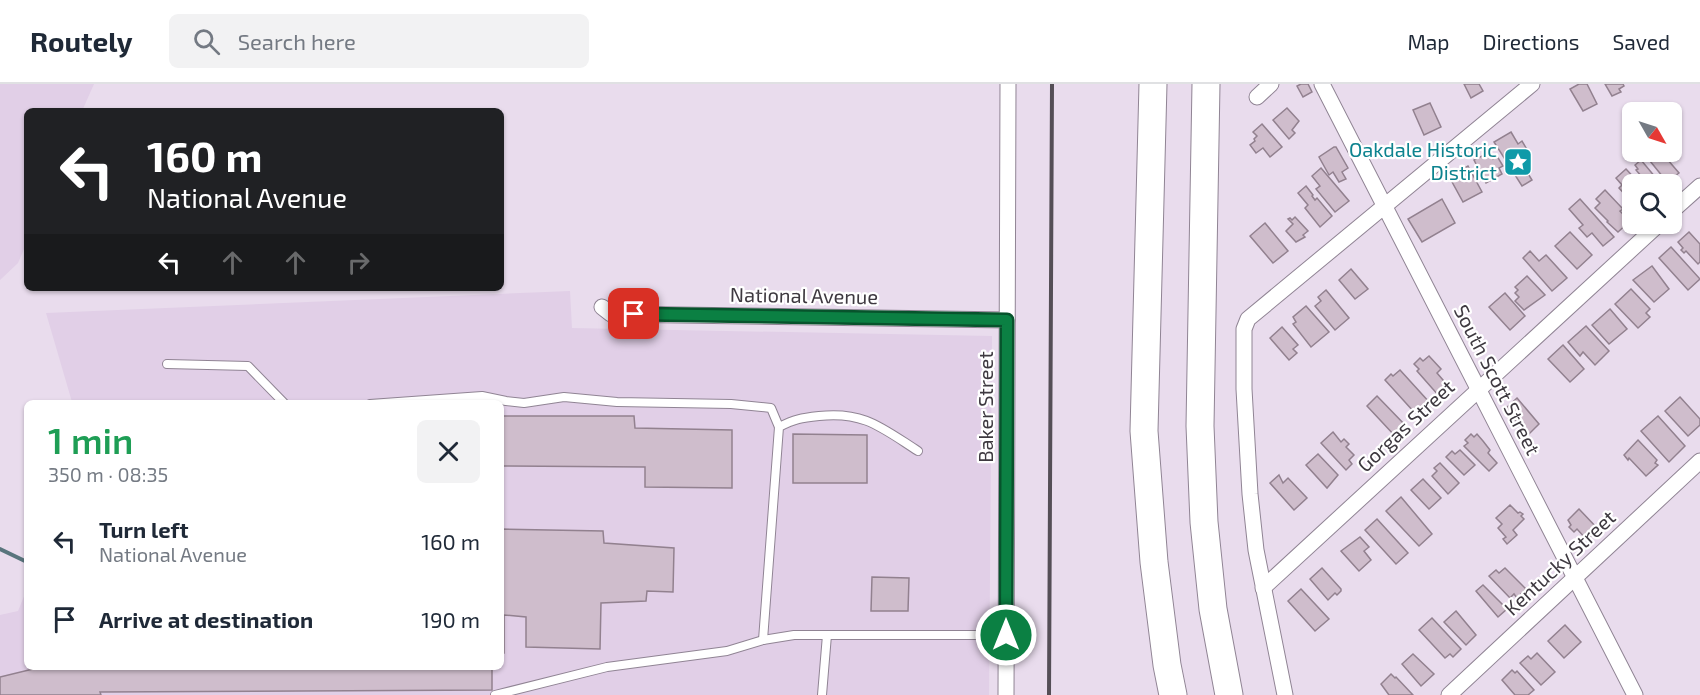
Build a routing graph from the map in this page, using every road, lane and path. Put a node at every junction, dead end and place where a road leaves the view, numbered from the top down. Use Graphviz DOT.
graph roads {
  1 [pos="1008,84"];
  2 [pos="1153,84"];
  3 [pos="1206,84"];
  4 [pos="1271,84"];
  5 [pos="1322,84"];
  6 [pos="1532,84"];
  7 [pos="1257,97"];
  8 [pos="1700,186"];
  9 [pos="1682,202"];
  10 [pos="1385,206"];
  11 [pos="1648,234"];
  12 [pos="602,307"];
  13 [pos="1007,320"];
  14 [pos="167,364"];
  15 [pos="1478,388"];
  16 [pos="281,400"];
  17 [pos="426,400"];
  18 [pos="501,400"];
  19 [pos="504,401"];
  20 [pos="779,427"];
  21 [pos="918,451"];
  22 [pos="1700,461"];
  23 [pos="1574,579"];
  24 [pos="1263,588"];
  25 [pos="827,635"];
  26 [pos="1006,635"];
  27 [pos="764,640"];
  28 [pos="495,695"];
  29 [pos="822,695"];
  30 [pos="1006,695"];
  31 [pos="1173,695"];
  32 [pos="1229,695"];
  33 [pos="1285,695"];
  34 [pos="1449,695"];
  35 [pos="1635,695"];
  1 -- 13 [label="street, Baker Street"];
  2 -- 31 [label="highway"];
  3 -- 32 [label="highway"];
  4 -- 7 [label="street"];
  5 -- 10 [label="street, South Scott Street"];
  6 -- 10 [label="street"];
  8 -- 9 [label="street"];
  10 -- 15 [label="street, South Scott Street"];
  10 -- 24 [label="street"];
  11 -- 15 [label="street, Gorgas Street"];
  12 -- 13 [label="street, National Avenue"];
  13 -- 26 [label="street, Baker Street"];
  14 -- 16 [label="lane"];
  15 -- 23 [label="street, South Scott Street"];
  15 -- 24 [label="street, Gorgas Street"];
  17 -- 18 [label="lane"];
  19 -- 20 [label="lane"];
  20 -- 21 [label="lane"];
  20 -- 27 [label="lane"];
  22 -- 23 [label="street, Kentucky Street"];
  23 -- 34 [label="street, Kentucky Street"];
  23 -- 35 [label="street, South Scott Street"];
  24 -- 33 [label="street"];
  25 -- 26 [label="lane"];
  25 -- 27 [label="lane"];
  25 -- 29 [label="lane"];
  26 -- 30 [label="street, Baker Street"];
  27 -- 28 [label="lane"];
}
